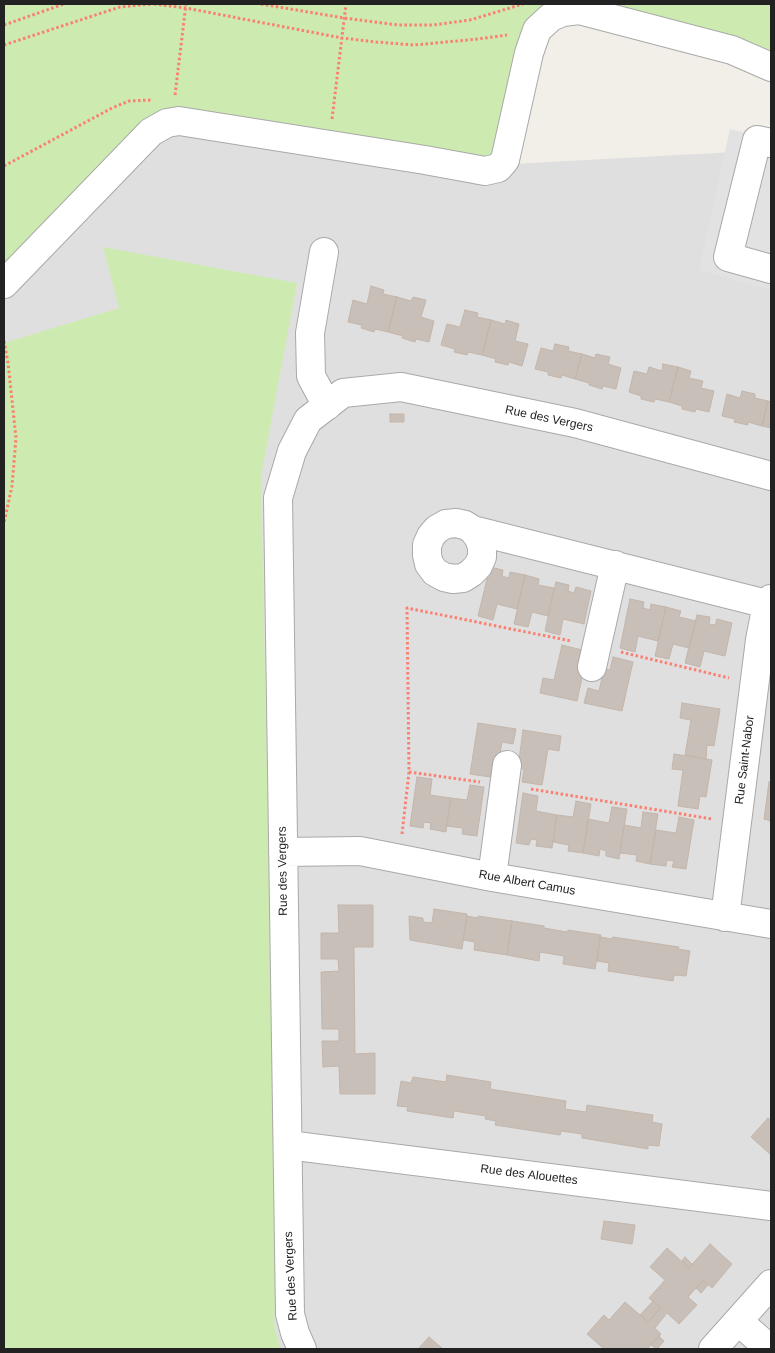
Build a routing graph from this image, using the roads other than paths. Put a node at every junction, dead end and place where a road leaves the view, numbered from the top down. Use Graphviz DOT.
graph roads {
  1 [pos="771,67"];
  2 [pos="771,143"];
  3 [pos="324,252"];
  4 [pos="771,268"];
  5 [pos="4,284"];
  6 [pos="326,406"];
  7 [pos="771,476"];
  8 [pos="484,532"];
  9 [pos="615,565"];
  10 [pos="769,601"];
  11 [pos="594,657"];
  12 [pos="506,775"];
  13 [pos="283,852"];
  14 [pos="492,877"];
  15 [pos="725,917"];
  16 [pos="771,924"];
  17 [pos="288,1144"];
  18 [pos="771,1206"];
  19 [pos="771,1284"];
  20 [pos="738,1321"];
  21 [pos="302,1349"];
  22 [pos="713,1349"];
  23 [pos="770,1349"];
  1 -- 5 [label="street"];
  2 -- 4 [label="street"];
  3 -- 6 [label="street"];
  6 -- 7 [label="street, Rue des Vergers"];
  6 -- 13 [label="street, Rue des Vergers"];
  8 -- 9 [label="street, Rue Saint-Nabor"];
  9 -- 10 [label="street, Rue Saint-Nabor"];
  9 -- 11 [label="street"];
  10 -- 15 [label="street, Rue Saint-Nabor"];
  12 -- 14 [label="street"];
  13 -- 14 [label="street, Rue Albert Camus"];
  13 -- 17 [label="street, Rue des Vergers"];
  14 -- 15 [label="street, Rue Albert Camus"];
  15 -- 16 [label="street, Rue Albert Camus"];
  17 -- 18 [label="street, Rue des Alouettes"];
  17 -- 21 [label="street, Rue des Vergers"];
  19 -- 20 [label="street"];
  20 -- 22 [label="street"];
  20 -- 23 [label="street"];
}
